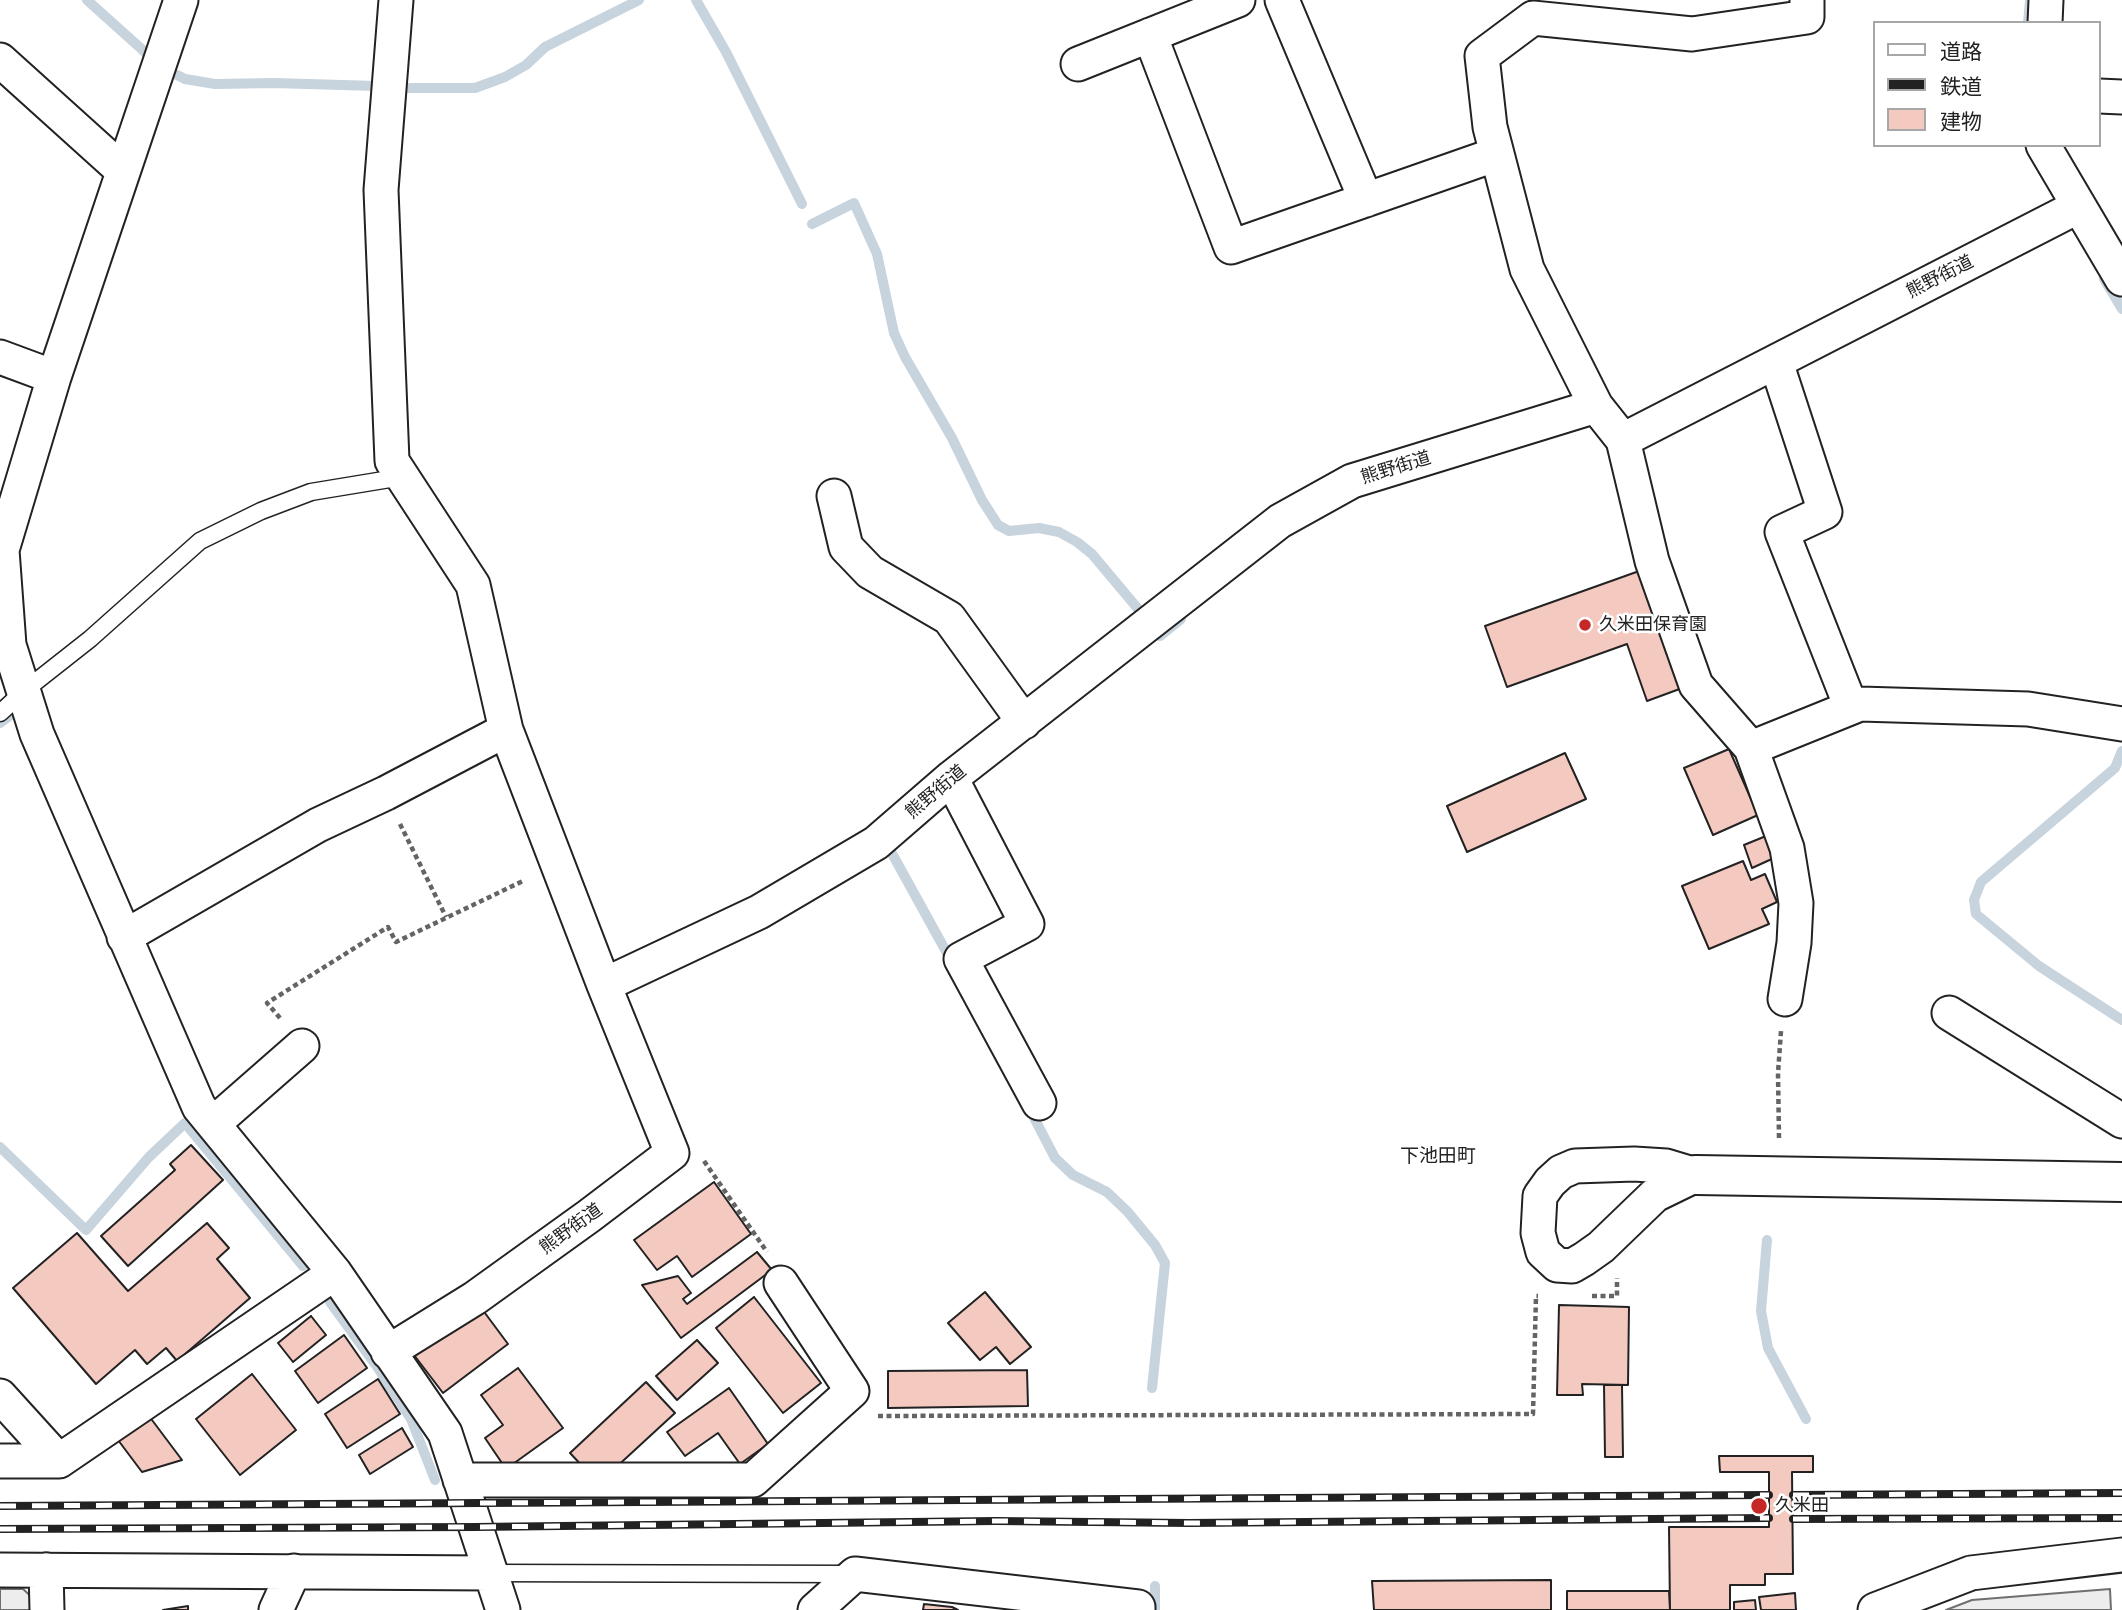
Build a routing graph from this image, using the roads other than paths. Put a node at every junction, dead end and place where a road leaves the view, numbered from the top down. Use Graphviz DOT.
graph roads {
  1 [pos="181,0"];
  2 [pos="396,0"];
  3 [pos="1238,0"];
  4 [pos="1282,0"];
  5 [pos="1807,0"];
  6 [pos="2046,0"];
  7 [pos="1535,9"];
  8 [pos="2045,21"];
  9 [pos="1150,35"];
  10 [pos="0,60"];
  11 [pos="1078,65"];
  12 [pos="2101,96"];
  13 [pos="2122,96"];
  14 [pos="2044,147"];
  15 [pos="1497,154"];
  16 [pos="122,171"];
  17 [pos="1366,200"];
  18 [pos="2078,206"];
  19 [pos="2122,279"];
  20 [pos="0,357"];
  21 [pos="1776,362"];
  22 [pos="54,377"];
  23 [pos="1596,406"];
  24 [pos="1623,439"];
  25 [pos="402,477"];
  26 [pos="834,496"];
  27 [pos="24,691"];
  28 [pos="1851,707"];
  29 [pos="0,713"];
  30 [pos="1024,722"];
  31 [pos="2122,724"];
  32 [pos="506,730"];
  33 [pos="1751,748"];
  34 [pos="951,778"];
  35 [pos="124,937"];
  36 [pos="604,985"];
  37 [pos="1785,999"];
  38 [pos="1949,1013"];
  39 [pos="302,1046"];
  40 [pos="1039,1103"];
  41 [pos="2122,1121"];
  42 [pos="213,1124"];
  43 [pos="1612,1164"];
  44 [pos="1696,1175"];
  45 [pos="2122,1182"];
  46 [pos="1626,1223"];
  47 [pos="335,1273"];
  48 [pos="781,1283"];
  49 [pos="388,1352"];
  50 [pos="0,1396"];
  51 [pos="0,1461"];
  52 [pos="59,1461"];
  53 [pos="460,1480"];
  54 [pos="2122,1555"];
  55 [pos="0,1570"];
  56 [pos="46,1570"];
  57 [pos="294,1572"];
  58 [pos="490,1573"];
  59 [pos="855,1574"];
  60 [pos="999,1600"];
  61 [pos="47,1610"];
  62 [pos="276,1610"];
  63 [pos="503,1610"];
  64 [pos="816,1610"];
  65 [pos="1138,1610"];
  66 [pos="1875,1610"];
  1 -- 16 [label="street"];
  2 -- 25 [label="street"];
  3 -- 9 [label="street"];
  4 -- 17 [label="street"];
  5 -- 7 [label="street"];
  6 -- 8 [label="street"];
  7 -- 15 [label="street"];
  9 -- 11 [label="street"];
  9 -- 17 [label="street"];
  10 -- 16 [label="street"];
  12 -- 13 [label="street"];
  14 -- 18 [label="street"];
  15 -- 17 [label="street"];
  15 -- 23 [label="street"];
  16 -- 22 [label="street"];
  18 -- 19 [label="street"];
  18 -- 21 [label="street, 熊野街道"];
  20 -- 22 [label="street"];
  21 -- 24 [label="street, 熊野街道"];
  21 -- 28 [label="street"];
  22 -- 27 [label="street"];
  23 -- 24 [label="street"];
  23 -- 30 [label="street, 熊野街道"];
  24 -- 33 [label="street"];
  25 -- 27 [label="lane"];
  25 -- 32 [label="street"];
  26 -- 30 [label="street"];
  27 -- 29 [label="lane"];
  27 -- 35 [label="street"];
  28 -- 31 [label="street"];
  28 -- 33 [label="street"];
  30 -- 34 [label="street, 熊野街道"];
  32 -- 35 [label="street"];
  32 -- 36 [label="street"];
  33 -- 37 [label="street"];
  34 -- 36 [label="street, 熊野街道"];
  34 -- 40 [label="street"];
  35 -- 42 [label="street"];
  36 -- 49 [label="street, 熊野街道"];
  38 -- 41 [label="street"];
  39 -- 42 [label="street"];
  42 -- 47 [label="street"];
  43 -- 44 [label="street"];
  43 -- 46 [label="street"];
  43 -- 46 [label="street"];
  44 -- 45 [label="street"];
  44 -- 46 [label="street"];
  47 -- 49 [label="street"];
  47 -- 52 [label="street"];
  48 -- 53 [label="street"];
  49 -- 53 [label="street"];
  50 -- 52 [label="street"];
  51 -- 52 [label="street"];
  53 -- 58 [label="street"];
  54 -- 66 [label="street"];
  55 -- 56 [label="street"];
  56 -- 57 [label="street"];
  56 -- 61 [label="street"];
  57 -- 58 [label="street"];
  57 -- 62 [label="street"];
  58 -- 59 [label="lane"];
  58 -- 63 [label="street"];
  59 -- 60 [label="street"];
  59 -- 64 [label="street"];
  60 -- 65 [label="street"];
}
